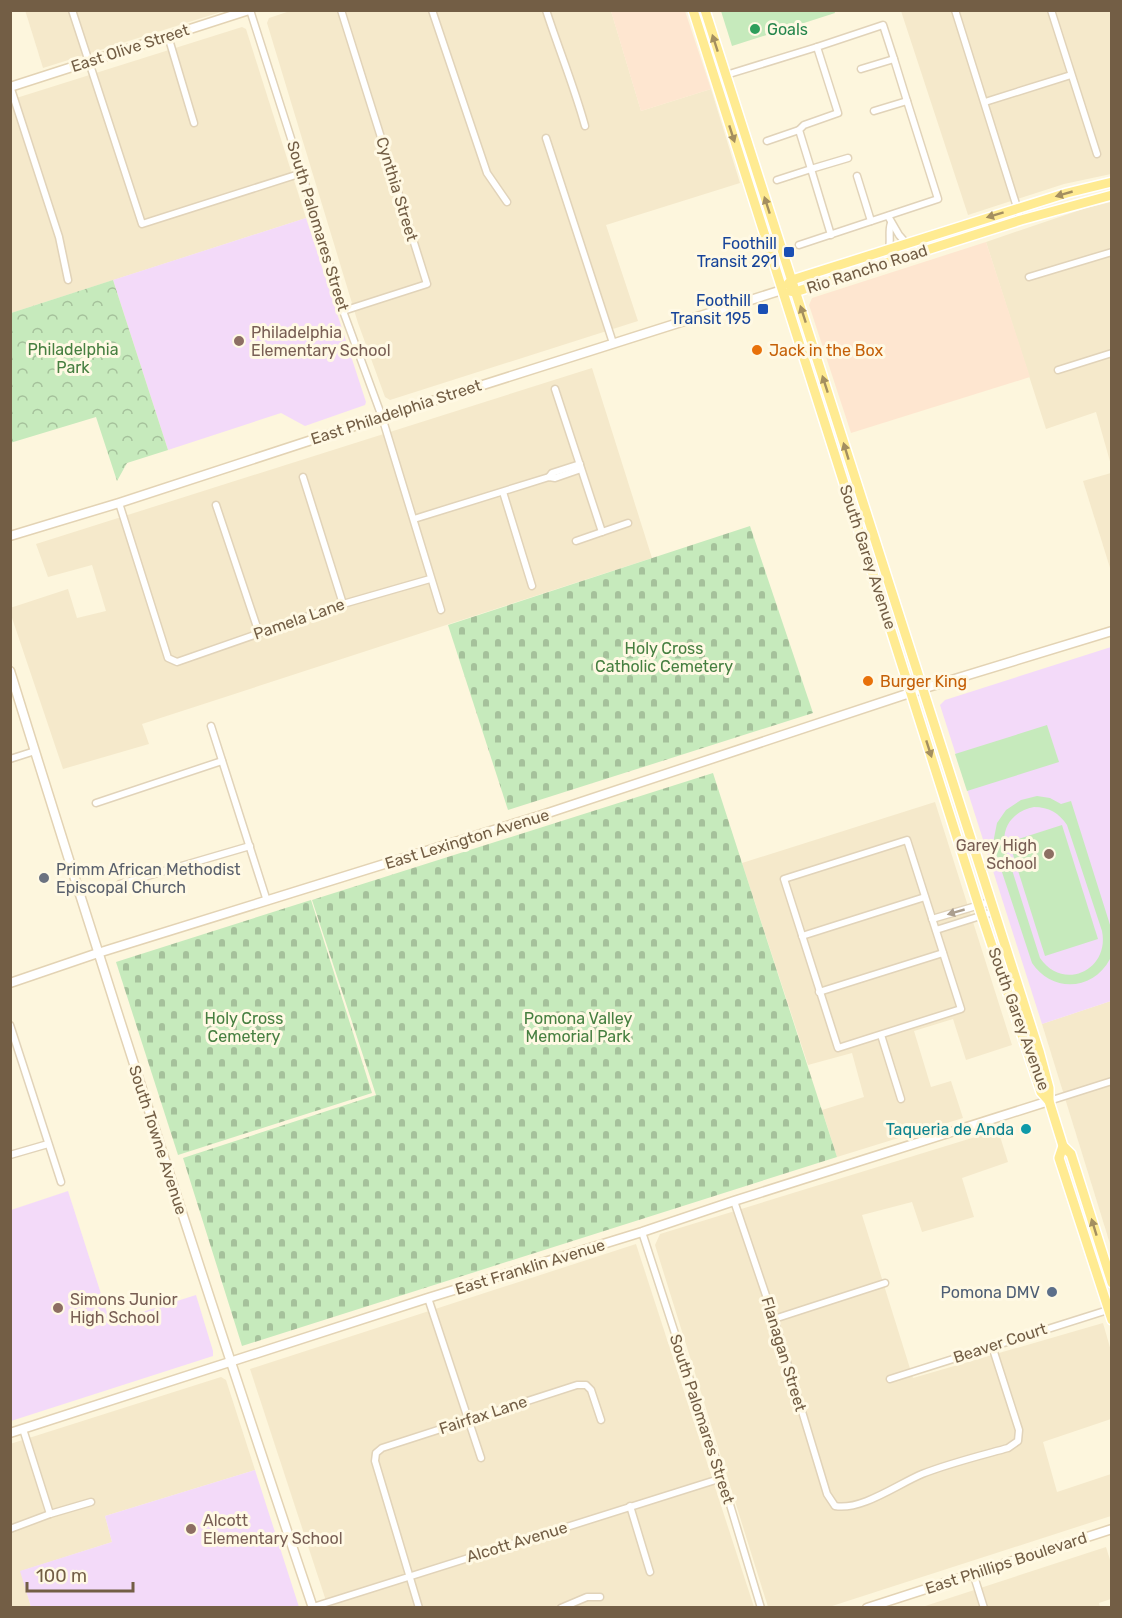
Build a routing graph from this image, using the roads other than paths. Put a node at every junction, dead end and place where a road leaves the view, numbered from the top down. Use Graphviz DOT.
graph roads {
  1 [pos="72,10"];
  2 [pos="249,10"];
  3 [pos="341,10"];
  4 [pos="432,10"];
  5 [pos="546,10"];
  6 [pos="693,10"];
  7 [pos="705,10"];
  8 [pos="955,10"];
  9 [pos="1051,10"];
  10 [pos="168,36"];
  11 [pos="817,47"];
  12 [pos="708,58"];
  13 [pos="894,59"];
  14 [pos="88,61"];
  15 [pos="861,69"];
  16 [pos="726,75"];
  17 [pos="1071,75"];
  18 [pos="715,79"];
  19 [pos="11,87"];
  20 [pos="731,93"];
  21 [pos="907,101"];
  22 [pos="985,102"];
  23 [pos="874,111"];
  24 [pos="194,123"];
  25 [pos="585,126"];
  26 [pos="799,130"];
  27 [pos="546,138"];
  28 [pos="767,141"];
  29 [pos="1097,154"];
  30 [pos="848,158"];
  31 [pos="811,169"];
  32 [pos="302,173"];
  33 [pos="857,176"];
  34 [pos="777,180"];
  35 [pos="1112,182"];
  36 [pos="1112,195"];
  37 [pos="507,202"];
  38 [pos="1017,208"];
  39 [pos="890,219"];
  40 [pos="1021,220"];
  41 [pos="871,221"];
  42 [pos="973,222"];
  43 [pos="977,234"];
  44 [pos="831,235"];
  45 [pos="928,236"];
  46 [pos="906,243"];
  47 [pos="799,245"];
  48 [pos="889,249"];
  49 [pos="1112,252"];
  50 [pos="898,259"];
  51 [pos="1029,277"];
  52 [pos="68,280"];
  53 [pos="792,280"];
  54 [pos="782,290"];
  55 [pos="795,292"];
  56 [pos="344,311"];
  57 [pos="613,343"];
  58 [pos="1112,353"];
  59 [pos="1058,370"];
  60 [pos="555,389"];
  61 [pos="382,417"];
  62 [pos="840,431"];
  63 [pos="829,434"];
  64 [pos="580,466"];
  65 [pos="303,477"];
  66 [pos="503,492"];
  67 [pos="119,503"];
  68 [pos="216,505"];
  69 [pos="414,519"];
  70 [pos="628,523"];
  71 [pos="602,532"];
  72 [pos="10,536"];
  73 [pos="576,541"];
  74 [pos="430,579"];
  75 [pos="532,586"];
  76 [pos="343,604"];
  77 [pos="441,610"];
  78 [pos="1112,631"];
  79 [pos="259,633"];
  80 [pos="10,671"];
  81 [pos="922,689"];
  82 [pos="912,693"];
  83 [pos="211,726"];
  84 [pos="35,751"];
  85 [pos="10,759"];
  86 [pos="222,761"];
  87 [pos="96,803"];
  88 [pos="250,846"];
  89 [pos="120,884"];
  90 [pos="925,897"];
  91 [pos="267,901"];
  92 [pos="990,902"];
  93 [pos="979,905"];
  94 [pos="993,912"];
  95 [pos="982,916"];
  96 [pos="932,919"];
  97 [pos="936,930"];
  98 [pos="802,936"];
  99 [pos="98,953"];
  100 [pos="943,953"];
  101 [pos="10,983"];
  102 [pos="819,992"];
  103 [pos="10,1025"];
  104 [pos="881,1035"];
  105 [pos="1112,1081"];
  106 [pos="901,1099"];
  107 [pos="1049,1101"];
  108 [pos="48,1144"];
  109 [pos="1063,1146"];
  110 [pos="10,1155"];
  111 [pos="61,1182"];
  112 [pos="734,1201"];
  113 [pos="642,1232"];
  114 [pos="885,1283"];
  115 [pos="1112,1283"];
  116 [pos="428,1298"];
  117 [pos="1110,1309"];
  118 [pos="774,1319"];
  119 [pos="1112,1320"];
  120 [pos="992,1346"];
  121 [pos="230,1362"];
  122 [pos="890,1379"];
  123 [pos="468,1420"];
  124 [pos="601,1420"];
  125 [pos="23,1429"];
  126 [pos="10,1433"];
  127 [pos="481,1458"];
  128 [pos="722,1478"];
  129 [pos="91,1502"];
  130 [pos="630,1506"];
  131 [pos="50,1514"];
  132 [pos="10,1529"];
  133 [pos="1112,1529"];
  134 [pos="650,1572"];
  135 [pos="973,1573"];
  136 [pos="409,1576"];
  137 [pos="600,1597"];
  138 [pos="313,1607"];
  139 [pos="419,1608"];
  140 [pos="561,1608"];
  141 [pos="761,1608"];
  142 [pos="867,1608"];
  143 [pos="984,1608"];
  1 -- 14 [label="street"];
  2 -- 10 [label="street, East Olive Street"];
  2 -- 32 [label="street, South Palomares Street"];
  3 -- 56 [label="street, Cynthia Street"];
  4 -- 37 [label="street"];
  5 -- 25 [label="street"];
  6 -- 12 [label="main road, South Garey Avenue"];
  16 -- 7 [label="main road, South Garey Avenue, one-way"];
  8 -- 22 [label="street"];
  9 -- 17 [label="street"];
  10 -- 14 [label="street, East Olive Street"];
  10 -- 24 [label="street"];
  11 -- 13 [label="street"];
  11 -- 16 [label="street"];
  11 -- 26 [label="street"];
  12 -- 16 [label="main road"];
  12 -- 18 [label="main road, South Garey Avenue"];
  13 -- 15 [label="street"];
  13 -- 21 [label="street"];
  14 -- 19 [label="street, East Olive Street"];
  14 -- 32 [label="street"];
  16 -- 20 [label="main road, South Garey Avenue"];
  17 -- 22 [label="street"];
  17 -- 29 [label="street"];
  18 -- 20 [label="main road"];
  18 -- 54 [label="main road, South Garey Avenue, one-way"];
  19 -- 52 [label="street"];
  53 -- 20 [label="main road, South Garey Avenue, one-way"];
  21 -- 23 [label="street"];
  21 -- 39 [label="street"];
  22 -- 38 [label="street"];
  26 -- 28 [label="street"];
  26 -- 31 [label="street"];
  27 -- 57 [label="street"];
  30 -- 31 [label="street"];
  31 -- 34 [label="street"];
  31 -- 44 [label="street"];
  32 -- 56 [label="street, South Palomares Street"];
  33 -- 41 [label="street"];
  35 -- 38 [label="main road, Rio Rancho Road, one-way"];
  36 -- 40 [label="main road, Rio Rancho Road"];
  38 -- 40 [label="street"];
  38 -- 42 [label="main road, Rio Rancho Road, one-way"];
  39 -- 41 [label="street"];
  39 -- 46 [label="street"];
  39 -- 48 [label="street"];
  40 -- 43 [label="main road, Rio Rancho Road"];
  41 -- 44 [label="street"];
  42 -- 43 [label="main road"];
  42 -- 45 [label="main road, Rio Rancho Road"];
  43 -- 50 [label="main road, Rio Rancho Road"];
  44 -- 47 [label="street"];
  45 -- 46 [label="main road, Rio Rancho Road"];
  45 -- 50 [label="main road"];
  46 -- 48 [label="main road, Rio Rancho Road"];
  48 -- 53 [label="main road, Rio Rancho Road"];
  49 -- 51 [label="street"];
  50 -- 55 [label="main road, Rio Rancho Road"];
  53 -- 54 [label="main road, Rio Rancho Road"];
  53 -- 55 [label="main road, South Garey Avenue"];
  54 -- 55 [label="main road, Rio Rancho Road"];
  54 -- 57 [label="street, East Philadelphia Street"];
  54 -- 63 [label="main road, South Garey Avenue"];
  62 -- 55 [label="main road, South Garey Avenue, one-way"];
  56 -- 61 [label="street, South Palomares Street"];
  57 -- 61 [label="street, East Philadelphia Street"];
  58 -- 59 [label="street"];
  60 -- 64 [label="street"];
  61 -- 67 [label="street, East Philadelphia Street"];
  61 -- 69 [label="street, South Palomares Street"];
  62 -- 63 [label="main road"];
  81 -- 62 [label="main road, South Garey Avenue, one-way"];
  63 -- 82 [label="main road, South Garey Avenue"];
  64 -- 66 [label="street"];
  64 -- 71 [label="street"];
  65 -- 76 [label="street"];
  66 -- 69 [label="street"];
  66 -- 75 [label="street"];
  67 -- 72 [label="street, East Philadelphia Street"];
  67 -- 79 [label="street, Pamela Lane"];
  68 -- 79 [label="street"];
  69 -- 74 [label="street, South Palomares Street"];
  70 -- 71 [label="street"];
  71 -- 73 [label="street"];
  74 -- 76 [label="street, Pamela Lane"];
  74 -- 77 [label="street, South Palomares Street"];
  76 -- 79 [label="street, Pamela Lane"];
  78 -- 81 [label="street, East Lexington Avenue"];
  80 -- 84 [label="street, South Towne Avenue"];
  81 -- 82 [label="street, East Lexington Avenue"];
  81 -- 92 [label="main road, South Garey Avenue"];
  82 -- 91 [label="street, East Lexington Avenue"];
  82 -- 93 [label="main road, South Garey Avenue, one-way"];
  83 -- 86 [label="street"];
  84 -- 85 [label="street"];
  84 -- 99 [label="street, South Towne Avenue"];
  86 -- 87 [label="street"];
  86 -- 88 [label="street"];
  88 -- 89 [label="street"];
  88 -- 91 [label="street"];
  90 -- 96 [label="street"];
  90 -- 98 [label="street"];
  90 -- 98 [label="street"];
  91 -- 99 [label="street, East Lexington Avenue"];
  92 -- 93 [label="street"];
  92 -- 94 [label="main road, South Garey Avenue"];
  93 -- 95 [label="main road, South Garey Avenue"];
  93 -- 96 [label="street, one-way"];
  94 -- 95 [label="street"];
  94 -- 107 [label="main road, South Garey Avenue"];
  95 -- 97 [label="street"];
  95 -- 107 [label="main road, South Garey Avenue"];
  96 -- 97 [label="street"];
  97 -- 100 [label="street"];
  98 -- 102 [label="street"];
  99 -- 101 [label="street, East Lexington Avenue"];
  99 -- 121 [label="street, South Towne Avenue"];
  100 -- 102 [label="street"];
  100 -- 104 [label="street"];
  102 -- 104 [label="street"];
  103 -- 108 [label="street"];
  104 -- 106 [label="street"];
  105 -- 107 [label="street"];
  107 -- 109 [label="main road, South Garey Avenue"];
  107 -- 112 [label="street, East Franklin Avenue"];
  108 -- 110 [label="street"];
  108 -- 111 [label="street"];
  115 -- 109 [label="main road, South Garey Avenue, one-way"];
  109 -- 117 [label="main road, South Garey Avenue"];
  112 -- 113 [label="street, East Franklin Avenue"];
  112 -- 118 [label="street, Flanagan Street"];
  113 -- 116 [label="street, East Franklin Avenue"];
  113 -- 128 [label="street, South Palomares Street"];
  114 -- 118 [label="street"];
  116 -- 121 [label="street, East Franklin Avenue"];
  116 -- 123 [label="street"];
  117 -- 119 [label="main road, South Garey Avenue"];
  117 -- 120 [label="street, Beaver Court"];
  118 -- 120 [label="street, Flanagan Street"];
  120 -- 122 [label="street, Beaver Court"];
  121 -- 125 [label="street, East Franklin Avenue"];
  121 -- 138 [label="street, South Towne Avenue"];
  123 -- 124 [label="street, Fairfax Lane"];
  123 -- 127 [label="street"];
  123 -- 136 [label="street, Fairfax Lane"];
  125 -- 126 [label="street, East Franklin Avenue"];
  125 -- 131 [label="street"];
  128 -- 130 [label="street, Alcott Avenue"];
  128 -- 141 [label="street, South Palomares Street"];
  129 -- 131 [label="street"];
  130 -- 134 [label="street"];
  130 -- 136 [label="street, Alcott Avenue"];
  131 -- 132 [label="street"];
  133 -- 135 [label="street, East Phillips Boulevard"];
  135 -- 142 [label="street, East Phillips Boulevard"];
  135 -- 143 [label="street"];
  136 -- 138 [label="street, Alcott Avenue"];
  136 -- 139 [label="street"];
  137 -- 140 [label="street"];
}
